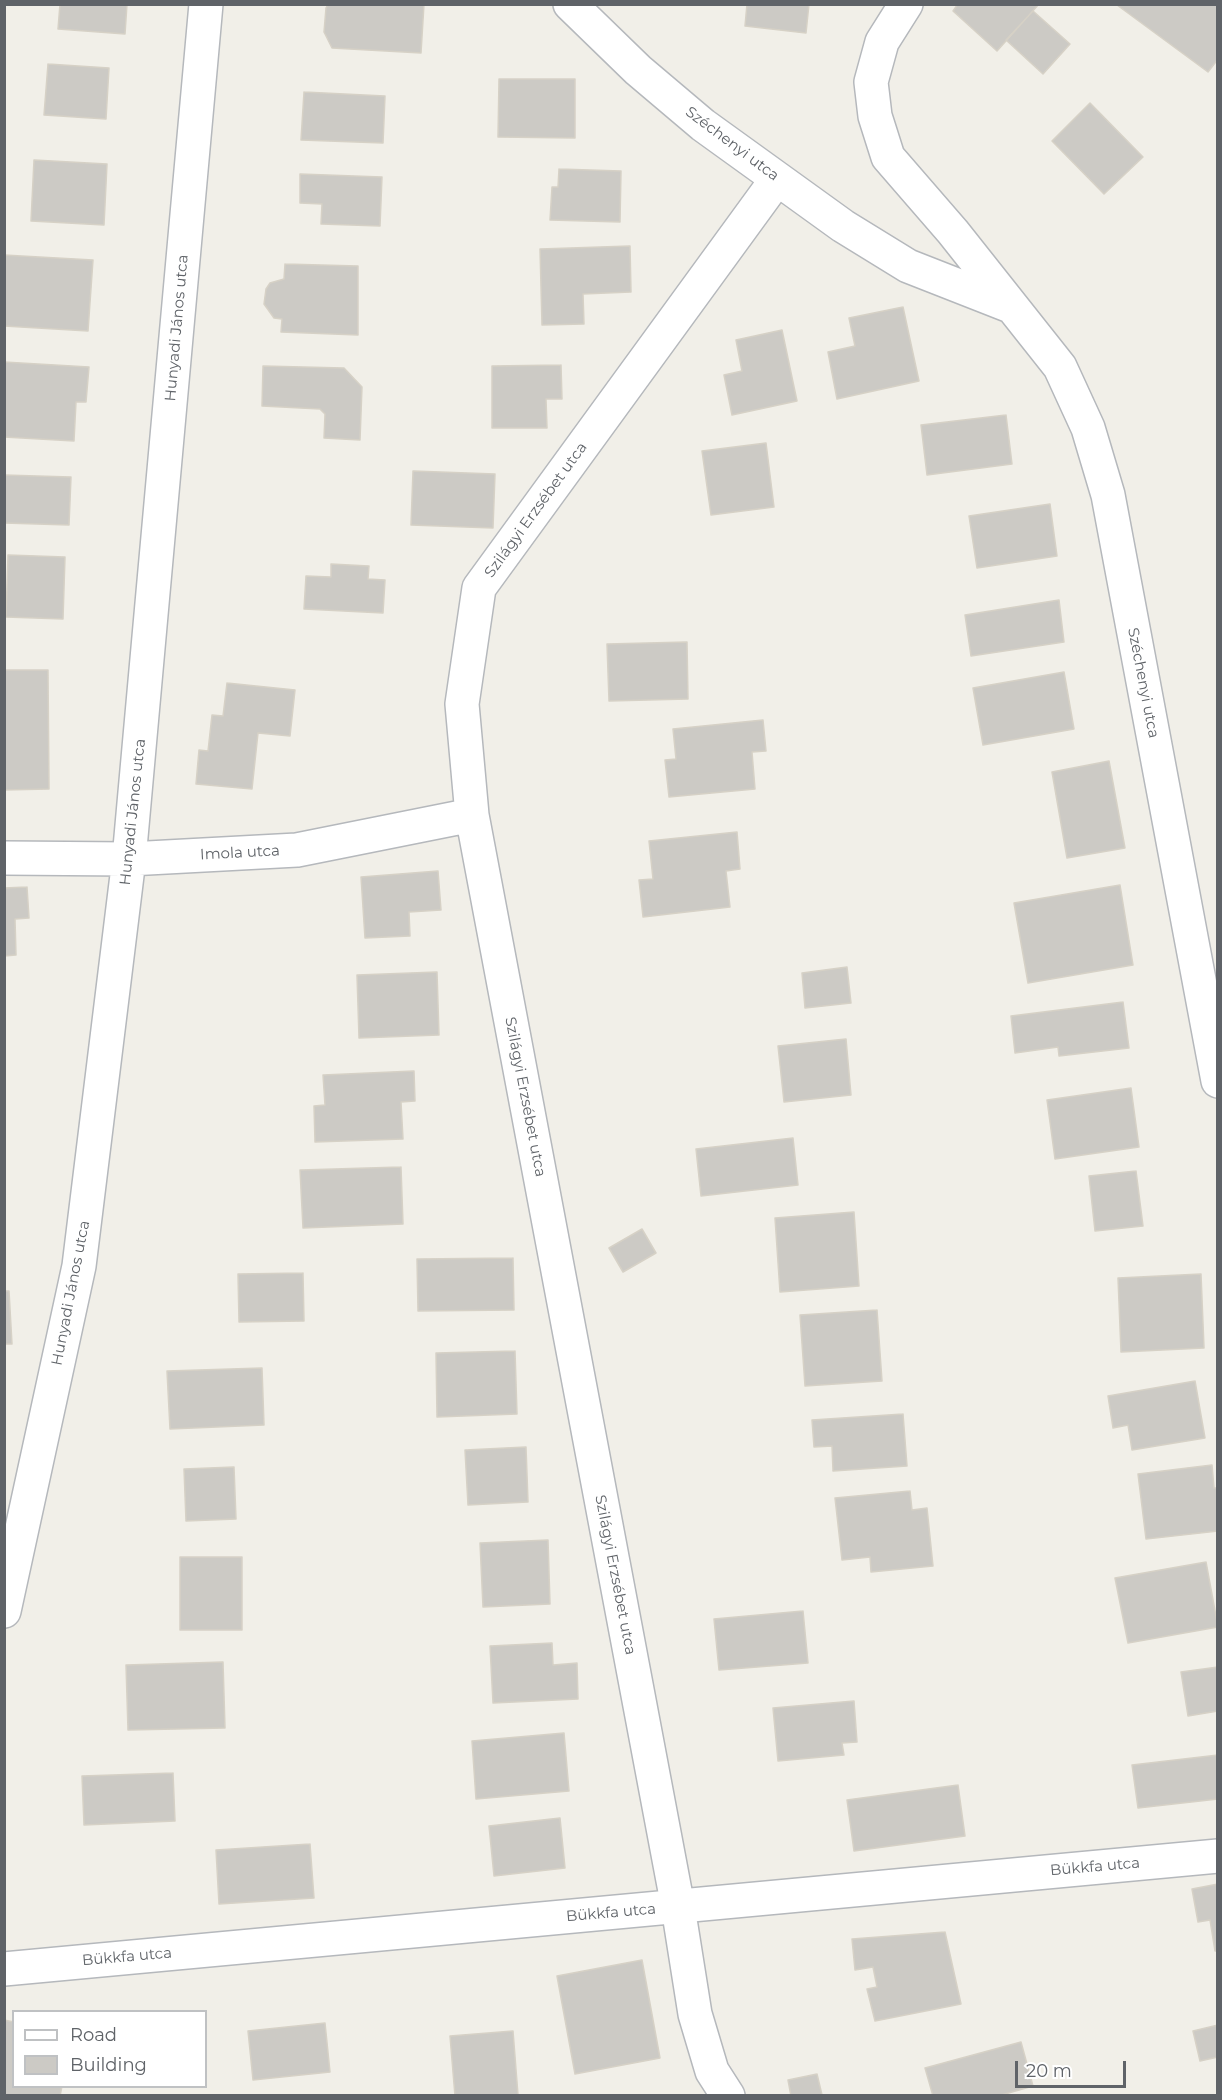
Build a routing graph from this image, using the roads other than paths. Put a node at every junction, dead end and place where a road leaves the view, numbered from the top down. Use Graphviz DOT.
graph roads {
  1 [pos="206,4"];
  2 [pos="570,4"];
  3 [pos="906,4"];
  4 [pos="777,179"];
  5 [pos="953,232"];
  6 [pos="908,266"];
  7 [pos="1013,307"];
  8 [pos="471,815"];
  9 [pos="4,858"];
  10 [pos="129,859"];
  11 [pos="1218,1081"];
  12 [pos="4,1611"];
  13 [pos="1218,1856"];
  14 [pos="678,1907"];
  15 [pos="4,1969"];
  16 [pos="728,2096"];
  1 -- 10 [label="street, Hunyadi János utca"];
  2 -- 4 [label="street, Széchenyi utca"];
  3 -- 5 [label="street, Széchenyi utca"];
  4 -- 6 [label="street, Széchenyi utca"];
  4 -- 8 [label="street, Szilágyi Erzsébet utca"];
  5 -- 6 [label="street"];
  5 -- 7 [label="street, Széchenyi utca"];
  6 -- 7 [label="street, Széchenyi utca"];
  7 -- 11 [label="street, Széchenyi utca"];
  8 -- 10 [label="street, Imola utca"];
  8 -- 14 [label="street, Szilágyi Erzsébet utca"];
  9 -- 10 [label="street, Imola utca"];
  10 -- 12 [label="street, Hunyadi János utca"];
  13 -- 14 [label="street, Bükkfa utca"];
  14 -- 15 [label="street, Bükkfa utca"];
  14 -- 16 [label="street, Szilágyi Erzsébet utca"];
}
